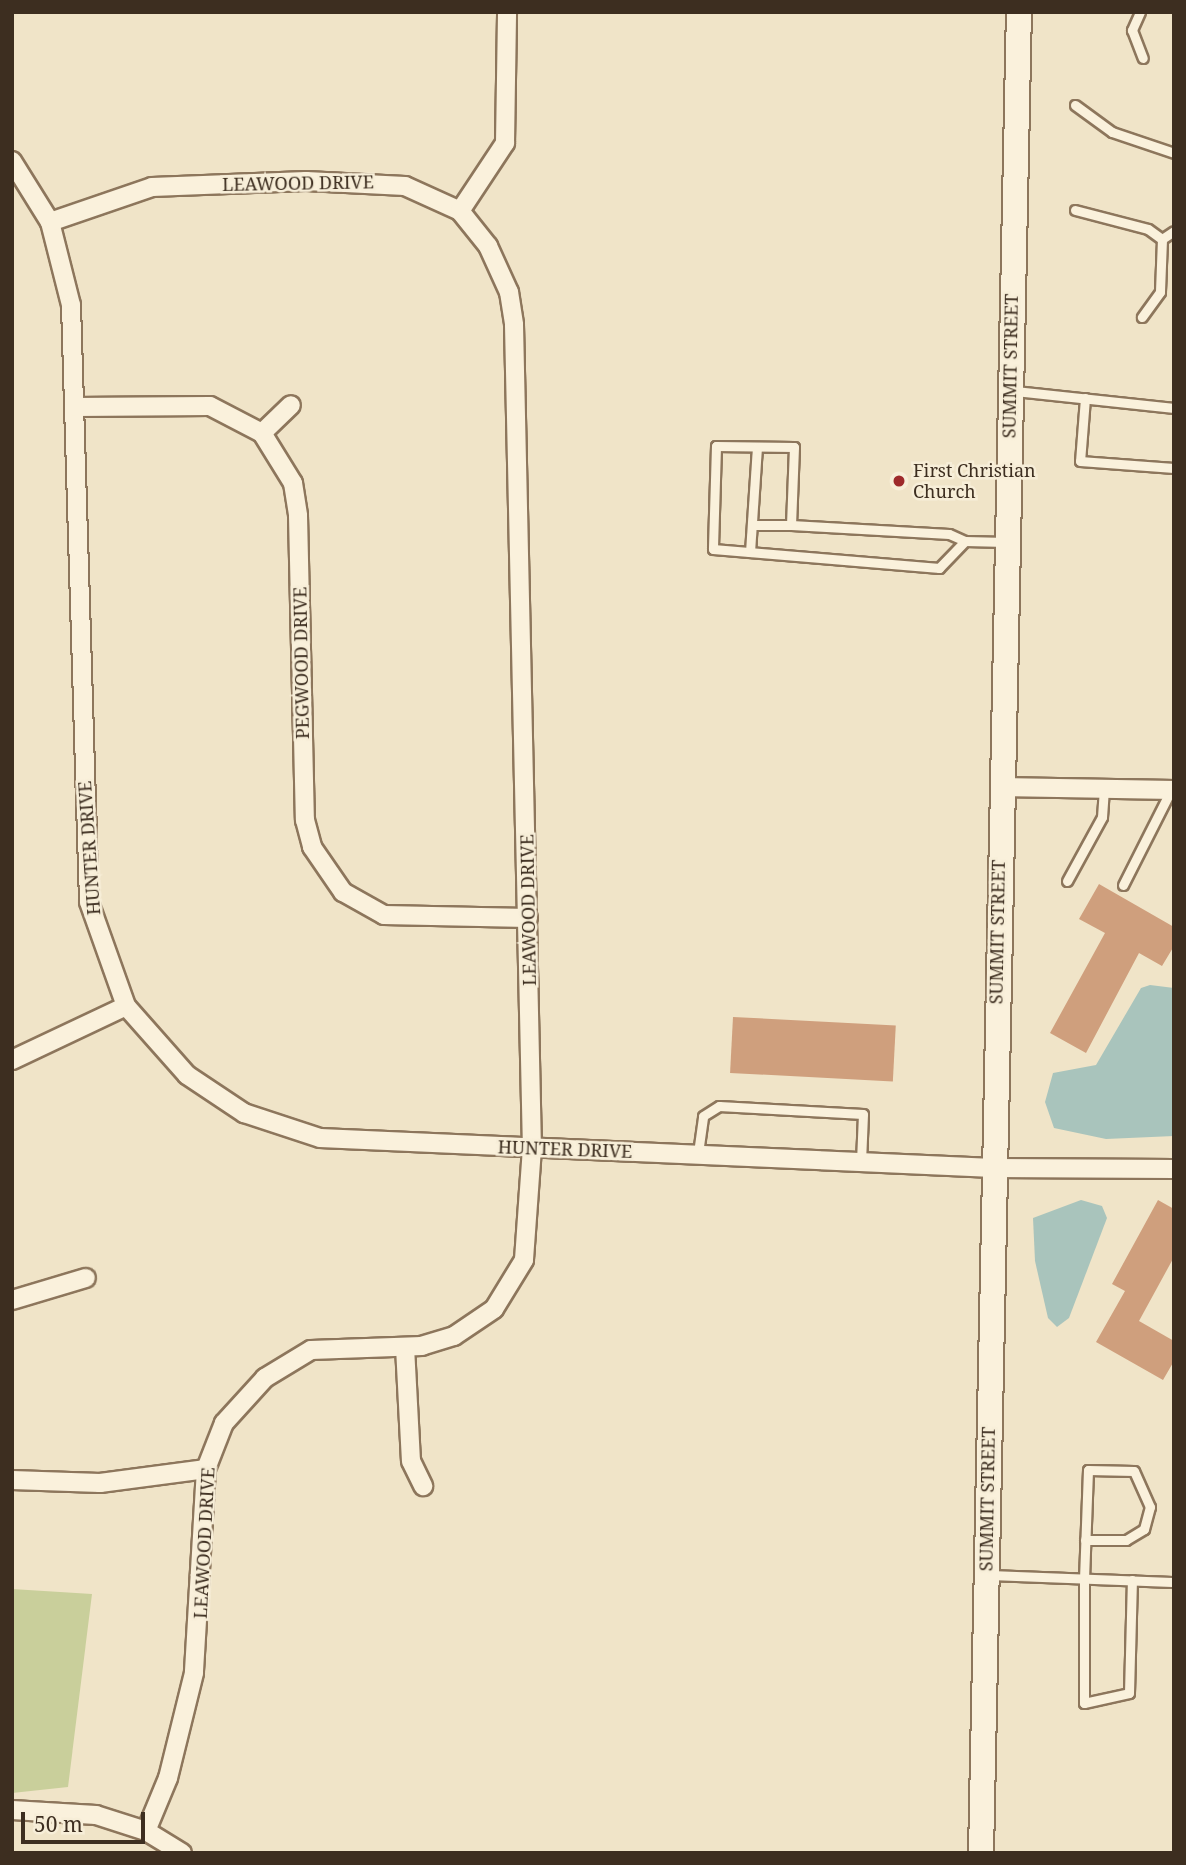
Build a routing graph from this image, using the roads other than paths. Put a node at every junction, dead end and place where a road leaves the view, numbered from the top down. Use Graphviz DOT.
graph roads {
  1 [pos="508,12"];
  2 [pos="1019,12"];
  3 [pos="1140,12"];
  4 [pos="1143,58"];
  5 [pos="1075,105"];
  6 [pos="1174,153"];
  7 [pos="12,161"];
  8 [pos="1075,209"];
  9 [pos="460,211"];
  10 [pos="50,222"];
  11 [pos="1174,232"];
  12 [pos="1162,239"];
  13 [pos="1142,317"];
  14 [pos="1009,390"];
  15 [pos="1085,398"];
  16 [pos="292,405"];
  17 [pos="75,407"];
  18 [pos="1174,408"];
  19 [pos="262,433"];
  20 [pos="757,447"];
  21 [pos="1174,468"];
  22 [pos="752,525"];
  23 [pos="791,525"];
  24 [pos="965,541"];
  25 [pos="1006,542"];
  26 [pos="750,552"];
  27 [pos="999,787"];
  28 [pos="1104,789"];
  29 [pos="1173,790"];
  30 [pos="1067,881"];
  31 [pos="1123,884"];
  32 [pos="528,918"];
  33 [pos="126,1006"];
  34 [pos="12,1060"];
  35 [pos="532,1148"];
  36 [pos="698,1153"];
  37 [pos="861,1162"];
  38 [pos="993,1168"];
  39 [pos="1174,1169"];
  40 [pos="86,1278"];
  41 [pos="12,1300"];
  42 [pos="405,1346"];
  43 [pos="206,1469"];
  44 [pos="12,1480"];
  45 [pos="423,1486"];
  46 [pos="1085,1540"];
  47 [pos="986,1575"];
  48 [pos="1084,1579"];
  49 [pos="1132,1580"];
  50 [pos="1174,1582"];
  51 [pos="12,1810"];
  52 [pos="146,1831"];
  53 [pos="181,1853"];
  54 [pos="981,1853"];
  1 -- 9 [label="street"];
  2 -- 14 [label="main road, SUMMIT STREET"];
  3 -- 4 [label="lane"];
  5 -- 6 [label="lane"];
  7 -- 10 [label="street, HUNTER DRIVE"];
  8 -- 12 [label="lane"];
  9 -- 10 [label="street, LEAWOOD DRIVE"];
  9 -- 32 [label="street, LEAWOOD DRIVE"];
  10 -- 17 [label="street, HUNTER DRIVE"];
  11 -- 12 [label="lane"];
  12 -- 13 [label="lane"];
  14 -- 15 [label="lane"];
  14 -- 25 [label="main road, SUMMIT STREET"];
  15 -- 18 [label="lane"];
  15 -- 21 [label="lane"];
  16 -- 19 [label="street"];
  17 -- 19 [label="street"];
  17 -- 33 [label="street, HUNTER DRIVE"];
  19 -- 32 [label="street, PEGWOOD DRIVE"];
  20 -- 22 [label="lane"];
  20 -- 23 [label="lane"];
  20 -- 26 [label="lane"];
  22 -- 23 [label="lane"];
  22 -- 26 [label="lane"];
  23 -- 24 [label="lane"];
  24 -- 25 [label="lane"];
  24 -- 26 [label="lane"];
  25 -- 27 [label="main road, SUMMIT STREET"];
  27 -- 28 [label="street"];
  27 -- 38 [label="main road, SUMMIT STREET"];
  28 -- 29 [label="street"];
  28 -- 30 [label="lane"];
  29 -- 31 [label="lane"];
  32 -- 35 [label="street, LEAWOOD DRIVE"];
  33 -- 34 [label="street"];
  33 -- 35 [label="street, HUNTER DRIVE"];
  35 -- 36 [label="street, HUNTER DRIVE"];
  35 -- 42 [label="street, LEAWOOD DRIVE"];
  36 -- 37 [label="street, HUNTER DRIVE"];
  36 -- 37 [label="lane"];
  37 -- 38 [label="street, HUNTER DRIVE"];
  38 -- 39 [label="street, HUNTER DRIVE"];
  38 -- 47 [label="main road, SUMMIT STREET"];
  40 -- 41 [label="street"];
  42 -- 43 [label="street, LEAWOOD DRIVE"];
  42 -- 45 [label="street"];
  43 -- 44 [label="street"];
  43 -- 52 [label="street, LEAWOOD DRIVE"];
  46 -- 46 [label="lane"];
  46 -- 48 [label="lane"];
  47 -- 48 [label="lane"];
  47 -- 54 [label="main road, SUMMIT STREET"];
  48 -- 49 [label="lane"];
  48 -- 49 [label="lane"];
  49 -- 50 [label="lane"];
  51 -- 52 [label="street"];
  52 -- 53 [label="street"];
}
